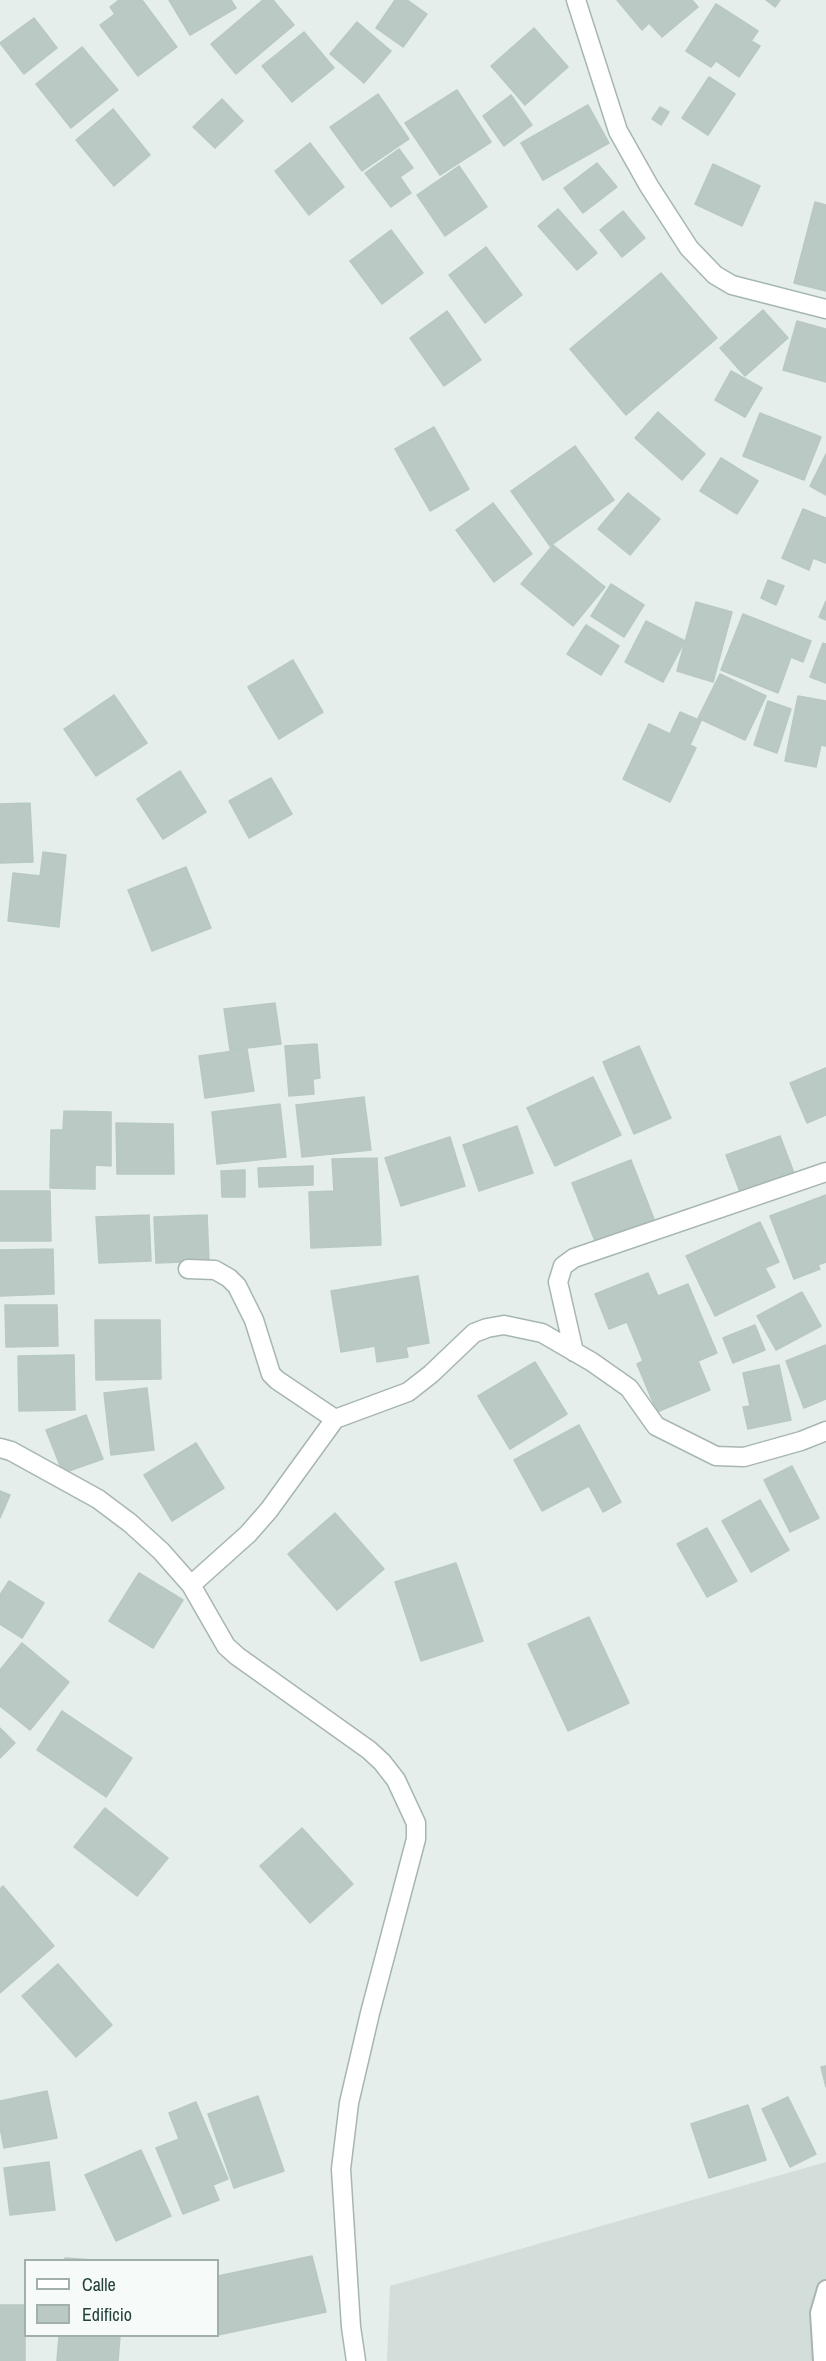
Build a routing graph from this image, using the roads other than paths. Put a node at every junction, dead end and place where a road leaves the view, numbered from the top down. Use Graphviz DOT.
graph roads {
  1 [pos="576,0"];
  2 [pos="826,309"];
  3 [pos="826,1172"];
  4 [pos="188,1269"];
  5 [pos="574,1352"];
  6 [pos="335,1419"];
  7 [pos="826,1431"];
  8 [pos="0,1448"];
  9 [pos="191,1585"];
  10 [pos="826,2289"];
  11 [pos="356,2361"];
  12 [pos="822,2361"];
  1 -- 2 [label="street"];
  3 -- 5 [label="street"];
  4 -- 6 [label="street"];
  5 -- 6 [label="street"];
  5 -- 7 [label="street"];
  6 -- 9 [label="street"];
  8 -- 9 [label="street"];
  9 -- 11 [label="street"];
  10 -- 12 [label="lane"];
}
